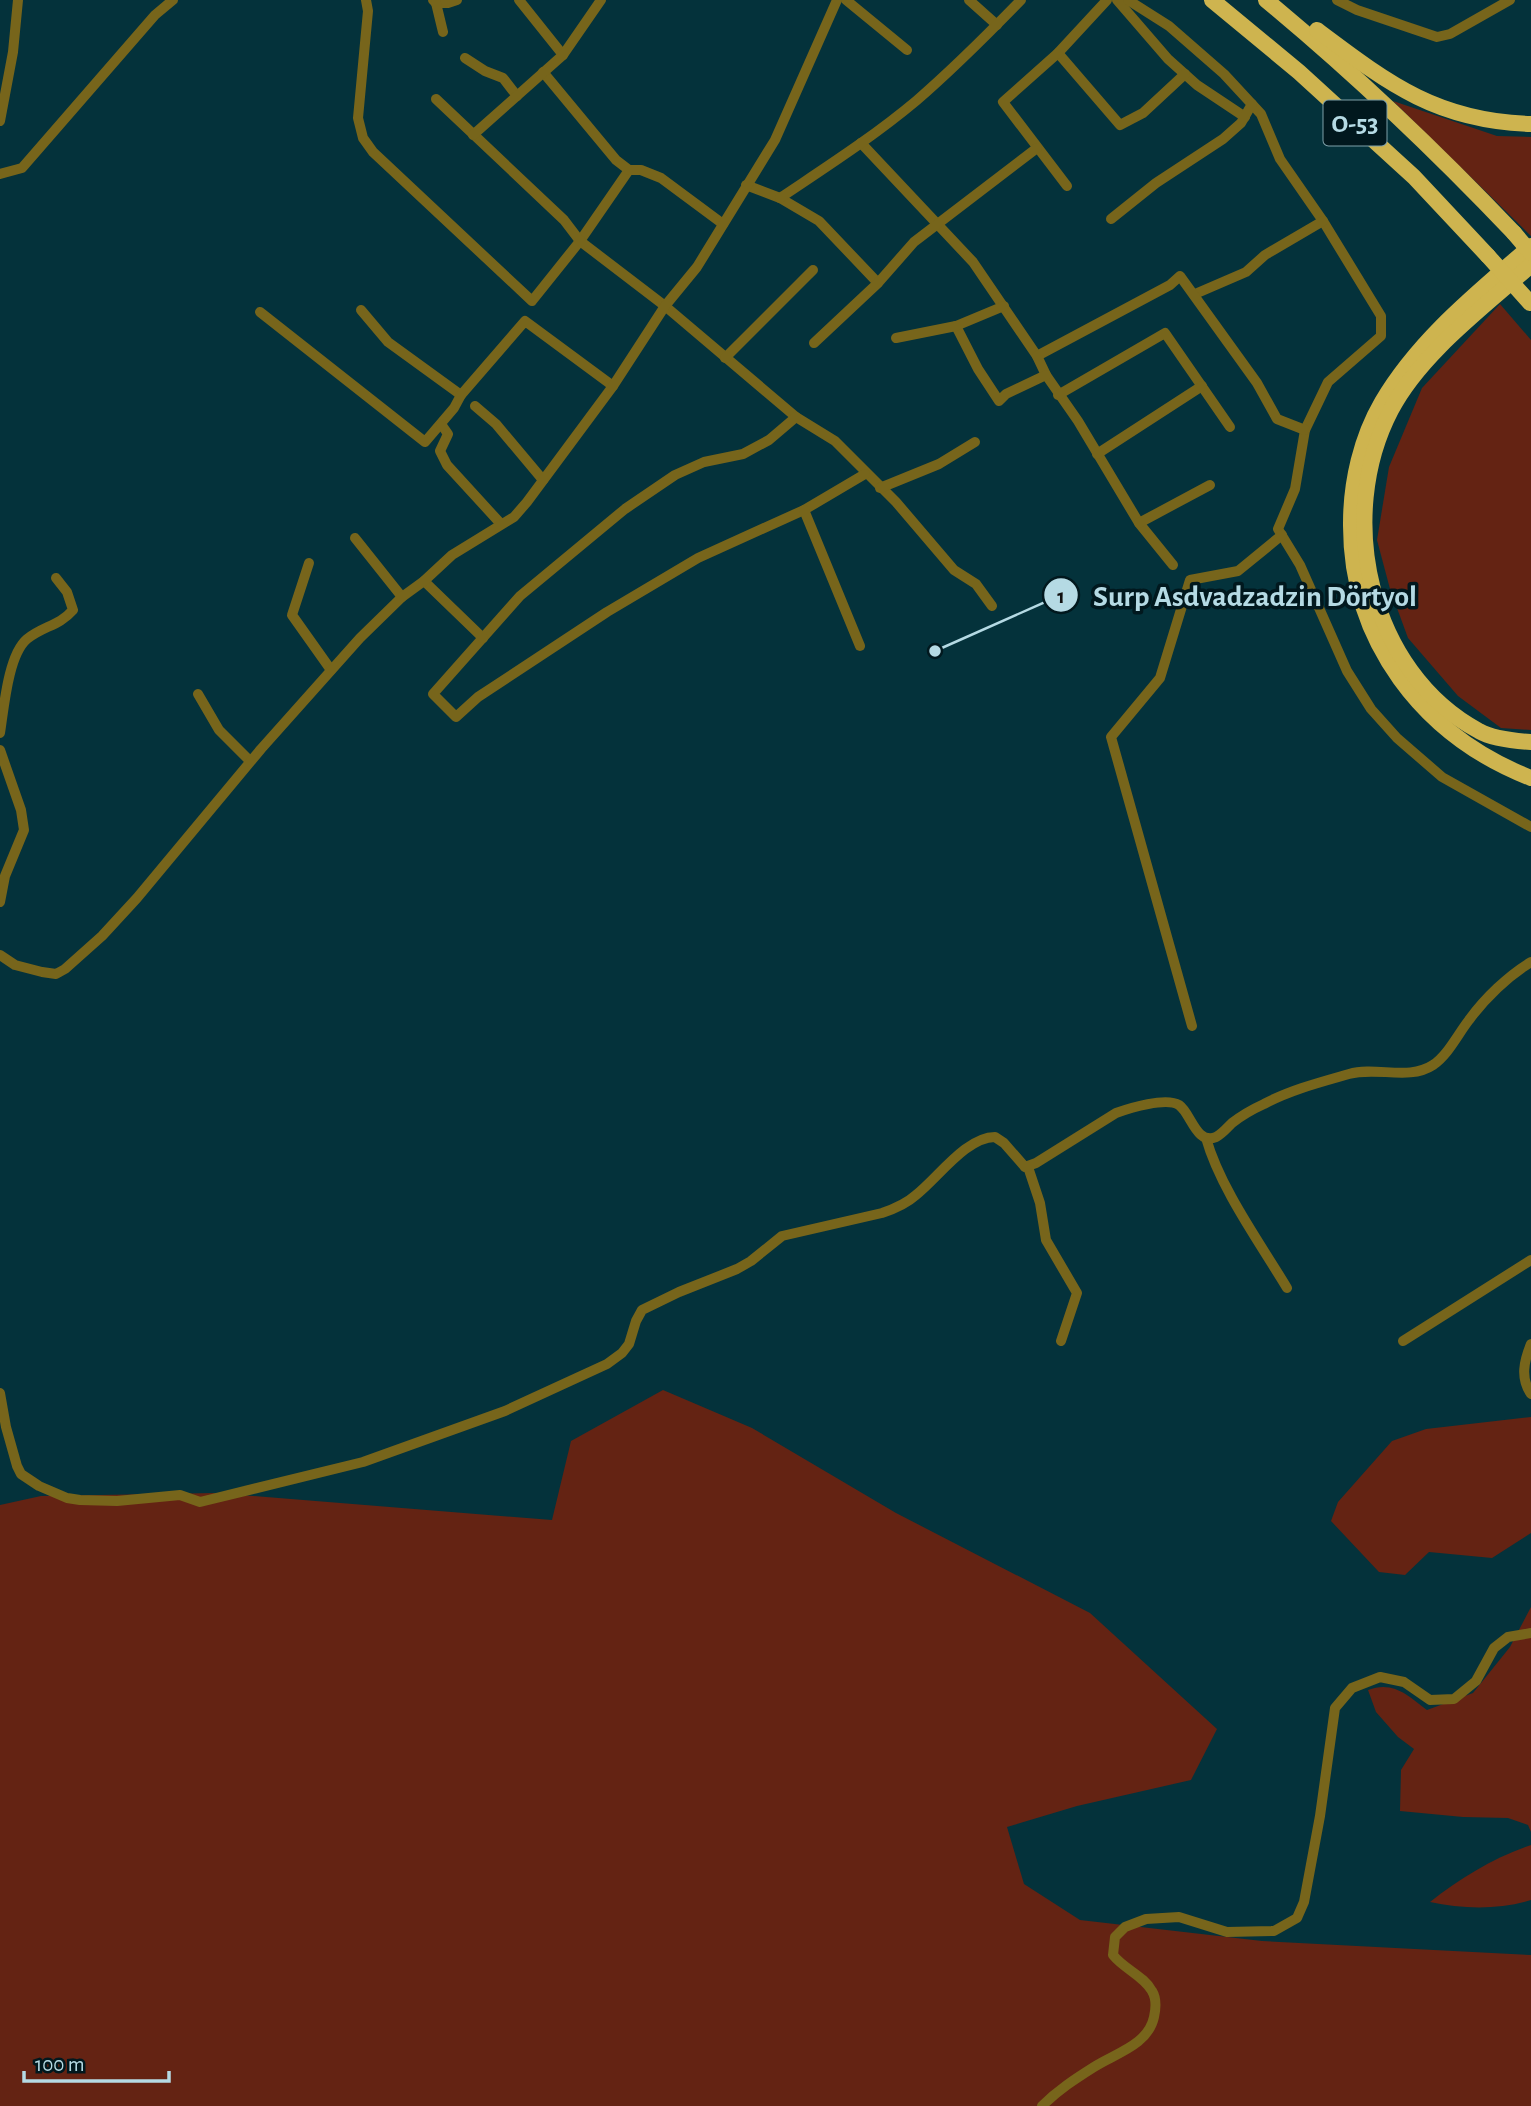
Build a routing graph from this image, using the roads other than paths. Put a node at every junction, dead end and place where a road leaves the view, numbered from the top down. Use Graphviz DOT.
graph roads {
  1 [pos="18,0"];
  2 [pos="173,0"];
  3 [pos="366,0"];
  4 [pos="457,0"];
  5 [pos="519,0"];
  6 [pos="601,0"];
  7 [pos="837,0"];
  8 [pos="846,0"];
  9 [pos="969,0"];
  10 [pos="1021,0"];
  11 [pos="1107,0"];
  12 [pos="1117,0"];
  13 [pos="1128,0"];
  14 [pos="1212,0"];
  15 [pos="1266,0"];
  16 [pos="1278,0"];
  17 [pos="1337,0"];
  18 [pos="1364,0"];
  19 [pos="1509,0"];
  20 [pos="434,2"];
  21 [pos="1357,10"];
  22 [pos="997,25"];
  23 [pos="443,32"];
  24 [pos="907,50"];
  25 [pos="1058,53"];
  26 [pos="563,55"];
  27 [pos="466,58"];
  28 [pos="543,72"];
  29 [pos="1185,74"];
  30 [pos="517,96"];
  31 [pos="436,99"];
  32 [pos="1252,104"];
  33 [pos="1245,117"];
  34 [pos="0,121"];
  35 [pos="1531,124"];
  36 [pos="473,135"];
  37 [pos="861,143"];
  38 [pos="1037,148"];
  39 [pos="629,170"];
  40 [pos="0,174"];
  41 [pos="746,185"];
  42 [pos="1067,186"];
  43 [pos="780,198"];
  44 [pos="1111,219"];
  45 [pos="1323,221"];
  46 [pos="937,222"];
  47 [pos="723,224"];
  48 [pos="580,241"];
  49 [pos="1531,246"];
  50 [pos="1531,253"];
  51 [pos="1531,265"];
  52 [pos="813,270"];
  53 [pos="878,283"];
  54 [pos="1195,294"];
  55 [pos="1530,304"];
  56 [pos="665,306"];
  57 [pos="1004,306"];
  58 [pos="361,310"];
  59 [pos="260,312"];
  60 [pos="956,326"];
  61 [pos="896,338"];
  62 [pos="814,344"];
  63 [pos="1037,356"];
  64 [pos="725,358"];
  65 [pos="1046,375"];
  66 [pos="613,386"];
  67 [pos="1202,386"];
  68 [pos="461,395"];
  69 [pos="1058,395"];
  70 [pos="475,406"];
  71 [pos="796,417"];
  72 [pos="441,424"];
  73 [pos="1230,428"];
  74 [pos="1305,430"];
  75 [pos="975,442"];
  76 [pos="1097,454"];
  77 [pos="865,474"];
  78 [pos="542,480"];
  79 [pos="1210,485"];
  80 [pos="880,488"];
  81 [pos="804,510"];
  82 [pos="1139,523"];
  83 [pos="501,524"];
  84 [pos="1282,536"];
  85 [pos="355,538"];
  86 [pos="309,563"];
  87 [pos="1173,565"];
  88 [pos="56,578"];
  89 [pos="424,581"];
  90 [pos="402,597"];
  91 [pos="992,607"];
  92 [pos="483,638"];
  93 [pos="860,646"];
  94 [pos="331,670"];
  95 [pos="198,694"];
  96 [pos="0,733"];
  97 [pos="1531,742"];
  98 [pos="0,750"];
  99 [pos="250,761"];
  100 [pos="1531,778"];
  101 [pos="1531,827"];
  102 [pos="0,902"];
  103 [pos="0,955"];
  104 [pos="1531,962"];
  105 [pos="1192,1026"];
  106 [pos="1206,1138"];
  107 [pos="1025,1167"];
  108 [pos="1531,1260"];
  109 [pos="1287,1288"];
  110 [pos="1061,1341"];
  111 [pos="1403,1341"];
  112 [pos="1531,1344"];
  113 [pos="0,1393"];
  114 [pos="1531,1394"];
  115 [pos="1531,1633"];
  116 [pos="1042,2106"];
  1 -- 34 [label="street"];
  2 -- 40 [label="street"];
  3 -- 48 [label="street"];
  4 -- 20 [label="street"];
  5 -- 26 [label="street"];
  6 -- 26 [label="street"];
  7 -- 41 [label="street"];
  8 -- 24 [label="street"];
  9 -- 22 [label="street"];
  10 -- 22 [label="street"];
  11 -- 25 [label="street"];
  12 -- 29 [label="street"];
  13 -- 32 [label="street"];
  14 -- 55 [label="highway, O-53, bridge"];
  15 -- 50 [label="highway, O-53, bridge"];
  16 -- 35 [label="highway"];
  17 -- 21 [label="street"];
  18 -- 21 [label="street"];
  19 -- 21 [label="street"];
  20 -- 23 [label="street"];
  22 -- 37 [label="street"];
  25 -- 29 [label="street"];
  25 -- 38 [label="street"];
  26 -- 28 [label="street"];
  27 -- 30 [label="street"];
  28 -- 30 [label="street"];
  28 -- 39 [label="street"];
  29 -- 33 [label="street"];
  30 -- 36 [label="street"];
  31 -- 36 [label="street"];
  32 -- 33 [label="street"];
  32 -- 45 [label="street"];
  33 -- 44 [label="street"];
  36 -- 48 [label="street"];
  37 -- 43 [label="street"];
  37 -- 46 [label="street"];
  38 -- 42 [label="street"];
  38 -- 46 [label="street"];
  39 -- 47 [label="street"];
  39 -- 48 [label="street"];
  41 -- 43 [label="street"];
  41 -- 47 [label="street"];
  43 -- 53 [label="street"];
  45 -- 54 [label="street"];
  45 -- 74 [label="street"];
  46 -- 53 [label="street"];
  46 -- 57 [label="street"];
  47 -- 56 [label="street"];
  48 -- 56 [label="street"];
  49 -- 100 [label="highway"];
  51 -- 97 [label="highway"];
  52 -- 64 [label="street"];
  53 -- 62 [label="street"];
  54 -- 63 [label="street"];
  54 -- 74 [label="street"];
  56 -- 64 [label="street"];
  56 -- 66 [label="street"];
  57 -- 60 [label="street"];
  57 -- 63 [label="street"];
  58 -- 68 [label="street"];
  59 -- 72 [label="street"];
  60 -- 61 [label="street"];
  60 -- 65 [label="street"];
  63 -- 65 [label="street"];
  64 -- 71 [label="street"];
  65 -- 69 [label="street"];
  66 -- 68 [label="street"];
  66 -- 78 [label="street"];
  67 -- 69 [label="street"];
  67 -- 73 [label="street"];
  67 -- 76 [label="street"];
  68 -- 72 [label="street"];
  69 -- 76 [label="street"];
  70 -- 78 [label="street"];
  71 -- 77 [label="street"];
  71 -- 92 [label="street"];
  72 -- 83 [label="street"];
  74 -- 84 [label="street"];
  75 -- 80 [label="street"];
  76 -- 82 [label="street"];
  77 -- 80 [label="street"];
  77 -- 81 [label="street"];
  78 -- 83 [label="street"];
  79 -- 82 [label="street"];
  80 -- 91 [label="street"];
  81 -- 92 [label="street"];
  81 -- 93 [label="street"];
  82 -- 87 [label="street"];
  83 -- 89 [label="street"];
  84 -- 101 [label="street"];
  84 -- 105 [label="street"];
  85 -- 90 [label="street"];
  86 -- 94 [label="street"];
  88 -- 96 [label="street"];
  89 -- 90 [label="street"];
  89 -- 92 [label="street"];
  90 -- 94 [label="street"];
  94 -- 99 [label="street"];
  95 -- 99 [label="street"];
  98 -- 102 [label="street"];
  99 -- 103 [label="street"];
  104 -- 106 [label="street"];
  106 -- 107 [label="street"];
  106 -- 109 [label="street"];
  107 -- 110 [label="street"];
  107 -- 113 [label="street"];
  108 -- 111 [label="street"];
  112 -- 114 [label="street"];
  115 -- 116 [label="street"];
}
